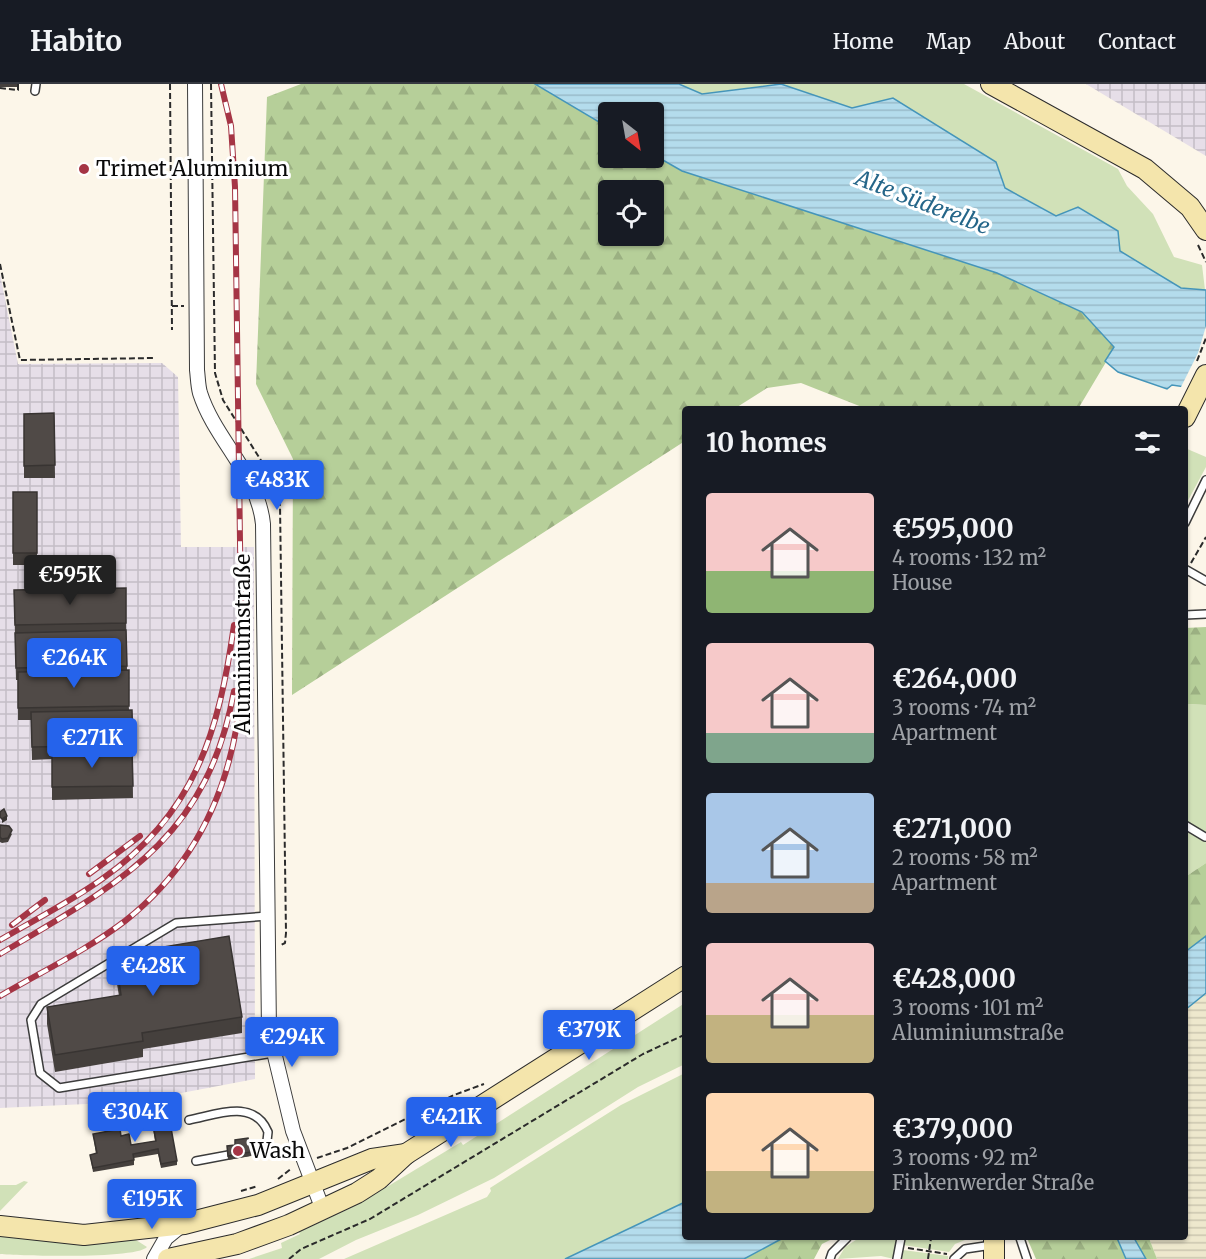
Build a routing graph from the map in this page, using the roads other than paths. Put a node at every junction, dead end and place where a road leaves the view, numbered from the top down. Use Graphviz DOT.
graph roads {
  1 [pos="195,84"];
  2 [pos="991,84"];
  3 [pos="1203,219"];
  4 [pos="1206,375"];
  5 [pos="1188,411"];
  6 [pos="1206,480"];
  7 [pos="1188,516"];
  8 [pos="1188,570"];
  9 [pos="1206,580"];
  10 [pos="1206,614"];
  11 [pos="1188,615"];
  12 [pos="1188,827"];
  13 [pos="1205,837"];
  14 [pos="268,916"];
  15 [pos="682,979"];
  16 [pos="273,1053"];
  17 [pos="189,1120"];
  18 [pos="406,1154"];
  19 [pos="196,1161"];
  20 [pos="312,1183"];
  21 [pos="323,1210"];
  22 [pos="184,1224"];
  23 [pos="0,1226"];
  24 [pos="845,1240"];
  25 [pos="901,1240"];
  26 [pos="1021,1240"];
  27 [pos="994,1247"];
  28 [pos="187,1257"];
  29 [pos="955,1257"];
  30 [pos="154,1259"];
  31 [pos="168,1259"];
  32 [pos="830,1259"];
  33 [pos="897,1259"];
  34 [pos="1027,1259"];
  1 -- 14 [label="street, Aluminiumstraße"];
  2 -- 3 [label="main road"];
  4 -- 5 [label="main road"];
  6 -- 7 [label="lane"];
  8 -- 9 [label="lane"];
  10 -- 11 [label="lane"];
  12 -- 13 [label="lane"];
  14 -- 16 [label="street, Aluminiumstraße"];
  14 -- 16 [label="lane"];
  15 -- 18 [label="main road"];
  16 -- 20 [label="street, Aluminiumstraße"];
  17 -- 19 [label="lane"];
  18 -- 20 [label="main road"];
  18 -- 21 [label="main road"];
  20 -- 21 [label="street, Aluminiumstraße"];
  20 -- 22 [label="main road"];
  21 -- 28 [label="main road"];
  22 -- 23 [label="main road"];
  22 -- 30 [label="street"];
  24 -- 32 [label="lane"];
  25 -- 33 [label="lane"];
  26 -- 34 [label="lane"];
  27 -- 29 [label="lane"];
  28 -- 31 [label="main road"];
}
